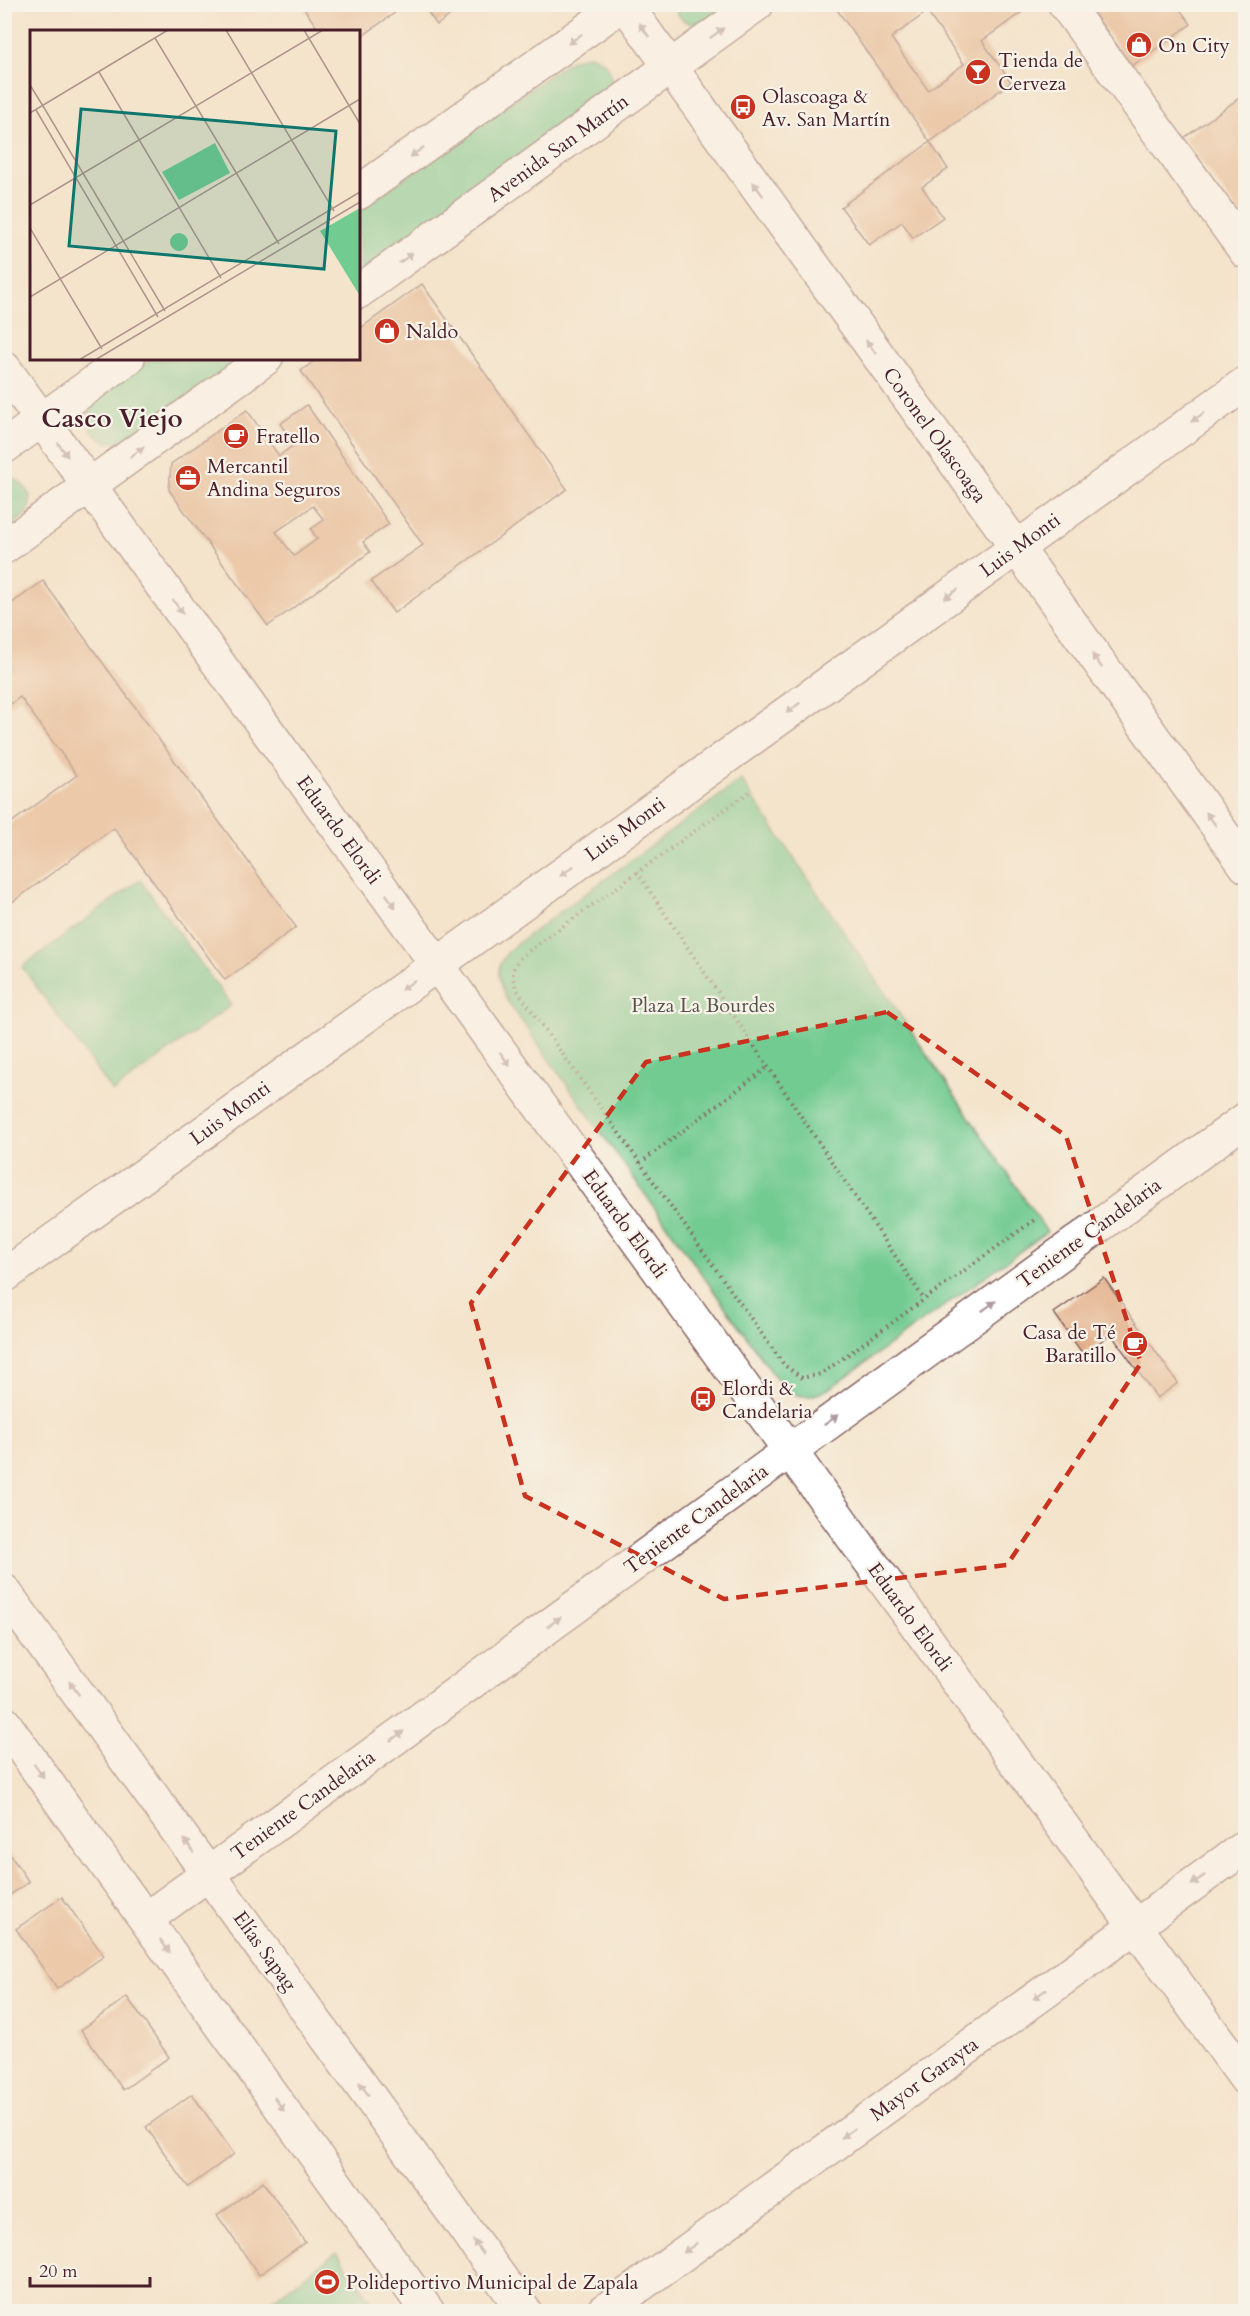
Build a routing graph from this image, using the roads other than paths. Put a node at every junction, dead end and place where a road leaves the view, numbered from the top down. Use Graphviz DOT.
graph roads {
  1 [pos="624,4"];
  2 [pos="757,4"];
  3 [pos="1065,4"];
  4 [pos="670,67"];
  5 [pos="360,193"];
  6 [pos="1245,252"];
  7 [pos="360,291"];
  8 [pos="125,360"];
  9 [pos="263,360"];
  10 [pos="4,368"];
  11 [pos="1245,382"];
  12 [pos="42,420"];
  13 [pos="4,447"];
  14 [pos="90,486"];
  15 [pos="4,547"];
  16 [pos="1016,548"];
  17 [pos="1245,866"];
  18 [pos="436,964"];
  19 [pos="1245,1119"];
  20 [pos="4,1275"];
  21 [pos="789,1450"];
  22 [pos="4,1591"];
  23 [pos="4,1723"];
  24 [pos="1245,1846"];
  25 [pos="208,1873"];
  26 [pos="146,1919"];
  27 [pos="1135,1926"];
  28 [pos="1245,2079"];
  29 [pos="428,2312"];
  30 [pos="525,2312"];
  31 [pos="603,2312"];
  4 -- 1 [label="street, Coronel Olascoaga, one-way"];
  1 -- 5 [label="street, one-way"];
  4 -- 2 [label="street, Avenida San Martín, one-way"];
  3 -- 6 [label="street"];
  7 -- 4 [label="street, Avenida San Martín, one-way"];
  16 -- 4 [label="street, Coronel Olascoaga, one-way"];
  8 -- 12 [label="street"];
  14 -- 9 [label="street, one-way"];
  10 -- 12 [label="street, Eduardo Elordi"];
  11 -- 16 [label="street, Luis Monti, one-way"];
  12 -- 13 [label="street"];
  12 -- 14 [label="street, Eduardo Elordi, one-way"];
  14 -- 15 [label="street"];
  14 -- 18 [label="street, Eduardo Elordi, one-way"];
  17 -- 16 [label="street, Coronel Olascoaga, one-way"];
  16 -- 18 [label="street, Luis Monti, one-way"];
  18 -- 20 [label="street, Luis Monti, one-way"];
  18 -- 21 [label="street, Eduardo Elordi, one-way"];
  21 -- 19 [label="street, Teniente Candelaria, one-way"];
  25 -- 21 [label="street, Teniente Candelaria, one-way"];
  21 -- 27 [label="street, Eduardo Elordi"];
  25 -- 22 [label="street, Elías Sapag, one-way"];
  23 -- 26 [label="street, one-way"];
  24 -- 27 [label="street, Mayor Garayta, one-way"];
  25 -- 26 [label="street, Teniente Candelaria"];
  30 -- 25 [label="street, Elías Sapag, one-way"];
  26 -- 29 [label="street, one-way"];
  27 -- 28 [label="street, Eduardo Elordi"];
  27 -- 31 [label="street, Mayor Garayta, one-way"];
}
